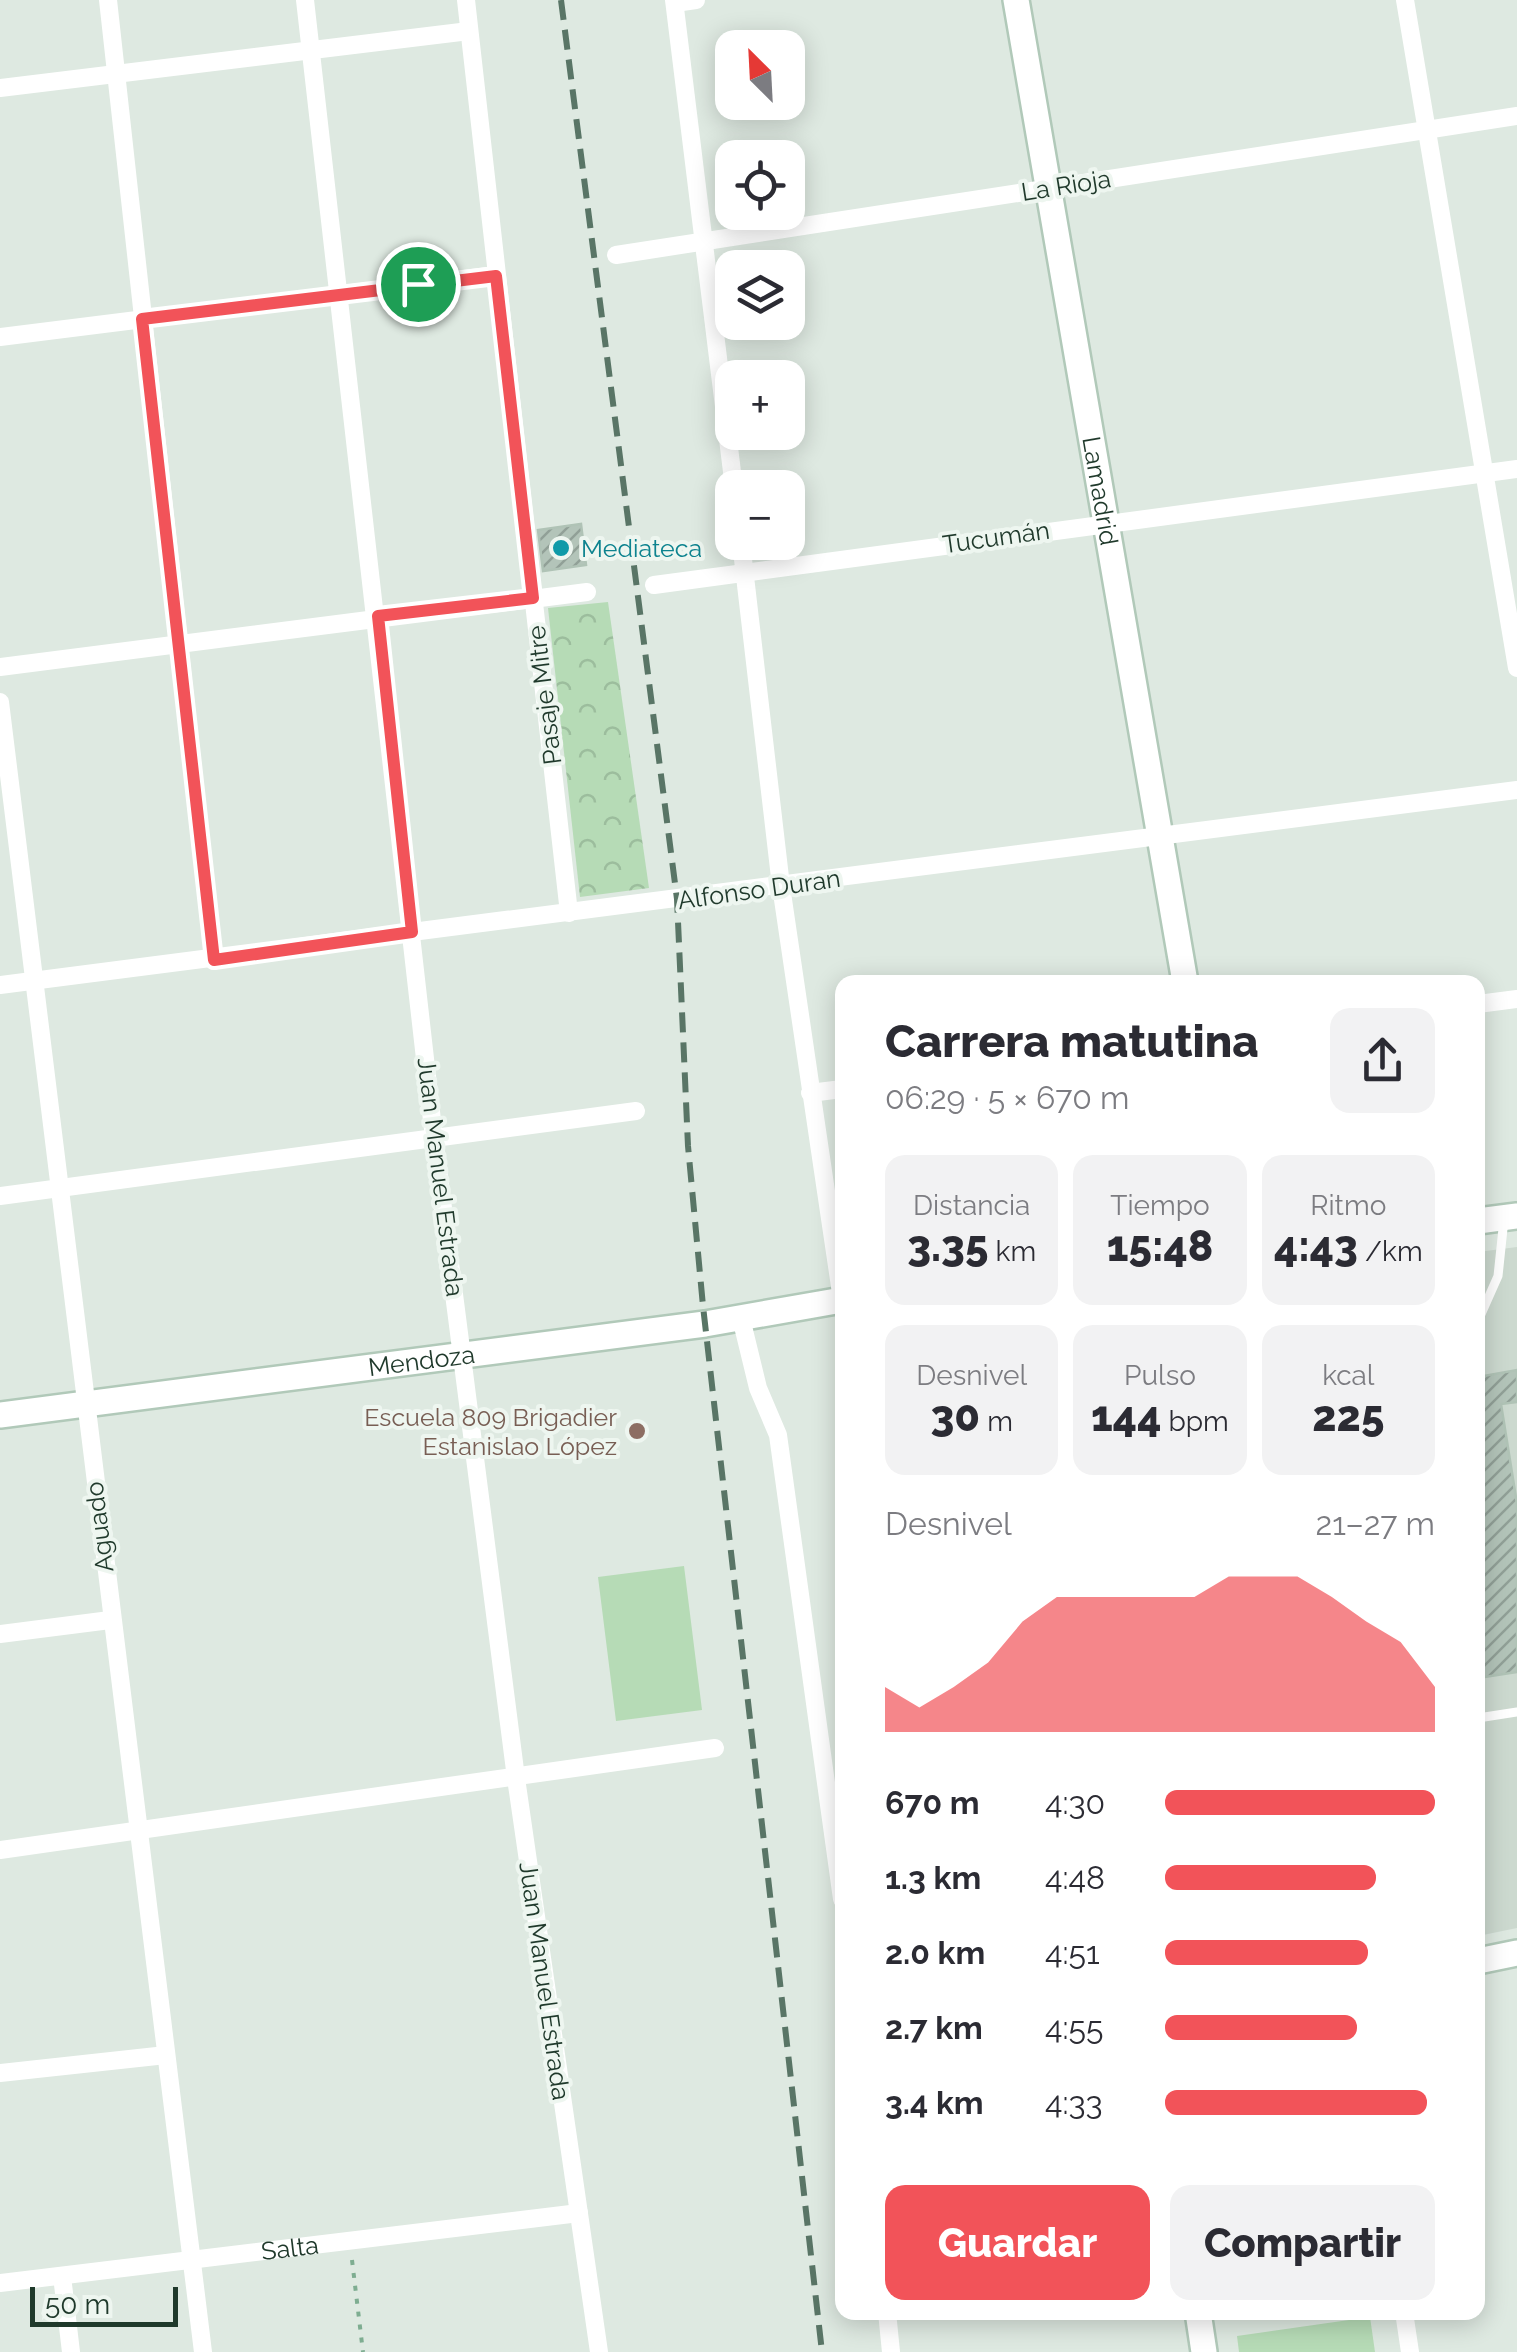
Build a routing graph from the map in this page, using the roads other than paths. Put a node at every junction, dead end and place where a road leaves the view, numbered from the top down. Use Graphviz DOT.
graph roads {
  1 [pos="108,0"];
  2 [pos="304,0"];
  3 [pos="466,0"];
  4 [pos="696,0"];
  5 [pos="1016,0"];
  6 [pos="1404,0"];
  7 [pos="674,2"];
  8 [pos="469,30"];
  9 [pos="310,52"];
  10 [pos="114,74"];
  11 [pos="0,88"];
  12 [pos="1517,116"];
  13 [pos="1426,130"];
  14 [pos="1047,188"];
  15 [pos="702,242"];
  16 [pos="616,255"];
  17 [pos="496,276"];
  18 [pos="341,294"];
  19 [pos="142,319"];
  20 [pos="0,337"];
  21 [pos="1517,468"];
  22 [pos="732,470"];
  23 [pos="1486,473"];
  24 [pos="1106,522"];
  25 [pos="744,560"];
  26 [pos="745,570"];
  27 [pos="654,584"];
  28 [pos="587,592"];
  29 [pos="533,598"];
  30 [pos="378,616"];
  31 [pos="178,644"];
  32 [pos="0,667"];
  33 [pos="1517,668"];
  34 [pos="0,702"];
  35 [pos="1517,790"];
  36 [pos="1161,835"];
  37 [pos="781,886"];
  38 [pos="569,912"];
  39 [pos="412,932"];
  40 [pos="214,960"];
  41 [pos="1184,975"];
  42 [pos="33,981"];
  43 [pos="0,985"];
  44 [pos="1517,998"];
  45 [pos="1485,1003"];
  46 [pos="835,1089"];
  47 [pos="810,1093"];
  48 [pos="636,1111"];
  49 [pos="434,1138"];
  50 [pos="58,1188"];
  51 [pos="0,1196"];
  52 [pos="1510,1217"];
  53 [pos="1485,1221"];
  54 [pos="835,1255"];
  55 [pos="835,1301"];
  56 [pos="1485,1305"];
  57 [pos="741,1318"];
  58 [pos="464,1352"];
  59 [pos="85,1404"];
  60 [pos="0,1414"];
  61 [pos="110,1620"];
  62 [pos="0,1634"];
  63 [pos="1517,1712"];
  64 [pos="1485,1717"];
  65 [pos="716,1748"];
  66 [pos="516,1778"];
  67 [pos="835,1821"];
  68 [pos="138,1830"];
  69 [pos="0,1850"];
  70 [pos="1517,1953"];
  71 [pos="1485,1960"];
  72 [pos="166,2056"];
  73 [pos="0,2073"];
  74 [pos="578,2213"];
  75 [pos="191,2259"];
  76 [pos="62,2276"];
  77 [pos="0,2283"];
  78 [pos="888,2320"];
  79 [pos="1199,2320"];
  80 [pos="1405,2320"];
  81 [pos="71,2352"];
  82 [pos="203,2352"];
  83 [pos="599,2352"];
  84 [pos="891,2352"];
  85 [pos="1204,2352"];
  86 [pos="1410,2352"];
  1 -- 10 [label="street"];
  2 -- 9 [label="street, Juan Manuel Estrada"];
  3 -- 8 [label="street, Pasaje Mitre"];
  4 -- 7 [label="street"];
  5 -- 14 [label="street, Lamadrid"];
  6 -- 13 [label="street"];
  7 -- 15 [label="street"];
  8 -- 9 [label="street"];
  8 -- 17 [label="street, Pasaje Mitre"];
  9 -- 10 [label="street"];
  9 -- 18 [label="street, Juan Manuel Estrada"];
  10 -- 11 [label="street"];
  10 -- 19 [label="street"];
  12 -- 13 [label="street, La Rioja"];
  13 -- 14 [label="street, La Rioja"];
  13 -- 23 [label="street"];
  14 -- 15 [label="street, La Rioja"];
  14 -- 24 [label="street, Lamadrid"];
  15 -- 16 [label="street, La Rioja"];
  15 -- 22 [label="street"];
  17 -- 18 [label="street"];
  17 -- 29 [label="street, Pasaje Mitre"];
  18 -- 19 [label="street"];
  18 -- 30 [label="street, Juan Manuel Estrada"];
  19 -- 20 [label="street"];
  19 -- 31 [label="street"];
  21 -- 23 [label="street, Tucumán"];
  23 -- 24 [label="street, Tucumán"];
  23 -- 33 [label="street"];
  24 -- 26 [label="street, Tucumán"];
  24 -- 36 [label="street, Lamadrid"];
  25 -- 26 [label="street"];
  26 -- 27 [label="street, Tucumán"];
  26 -- 37 [label="street"];
  28 -- 29 [label="street"];
  29 -- 30 [label="street"];
  29 -- 38 [label="street, Pasaje Mitre"];
  30 -- 31 [label="street"];
  30 -- 39 [label="street, Juan Manuel Estrada"];
  31 -- 32 [label="street"];
  31 -- 40 [label="street"];
  34 -- 42 [label="street, Aguado"];
  35 -- 36 [label="street, Alfonso Duran"];
  36 -- 37 [label="street, Alfonso Duran"];
  36 -- 41 [label="street, Lamadrid"];
  37 -- 38 [label="street, Alfonso Duran"];
  37 -- 47 [label="street"];
  38 -- 39 [label="street, Alfonso Duran"];
  39 -- 40 [label="street, Alfonso Duran"];
  39 -- 49 [label="street, Juan Manuel Estrada"];
  40 -- 42 [label="street, Alfonso Duran"];
  42 -- 43 [label="street, Alfonso Duran"];
  42 -- 50 [label="street, Aguado"];
  44 -- 45 [label="street"];
  46 -- 47 [label="street"];
  47 -- 54 [label="street"];
  48 -- 49 [label="street"];
  49 -- 50 [label="street"];
  49 -- 58 [label="street, Juan Manuel Estrada"];
  50 -- 51 [label="street"];
  50 -- 59 [label="street, Aguado"];
  52 -- 53 [label="street"];
  52 -- 56 [label="lane"];
  55 -- 57 [label="street, Mendoza"];
  57 -- 58 [label="street, Mendoza"];
  57 -- 67 [label="street"];
  58 -- 59 [label="street, Mendoza"];
  58 -- 66 [label="street, Juan Manuel Estrada"];
  59 -- 60 [label="street, Mendoza"];
  59 -- 61 [label="street, Aguado"];
  61 -- 62 [label="street"];
  61 -- 68 [label="street, Aguado"];
  63 -- 64 [label="lane"];
  65 -- 66 [label="street"];
  66 -- 68 [label="street"];
  66 -- 74 [label="street, Juan Manuel Estrada"];
  68 -- 69 [label="street"];
  68 -- 72 [label="street, Aguado"];
  70 -- 71 [label="street"];
  72 -- 73 [label="street"];
  72 -- 75 [label="street, Aguado"];
  74 -- 75 [label="street, Salta"];
  74 -- 83 [label="street, Juan Manuel Estrada"];
  75 -- 76 [label="street, Salta"];
  75 -- 82 [label="street, Aguado"];
  76 -- 77 [label="street, Salta"];
  76 -- 81 [label="street"];
  78 -- 84 [label="street"];
  79 -- 85 [label="street"];
  80 -- 86 [label="street"];
}
